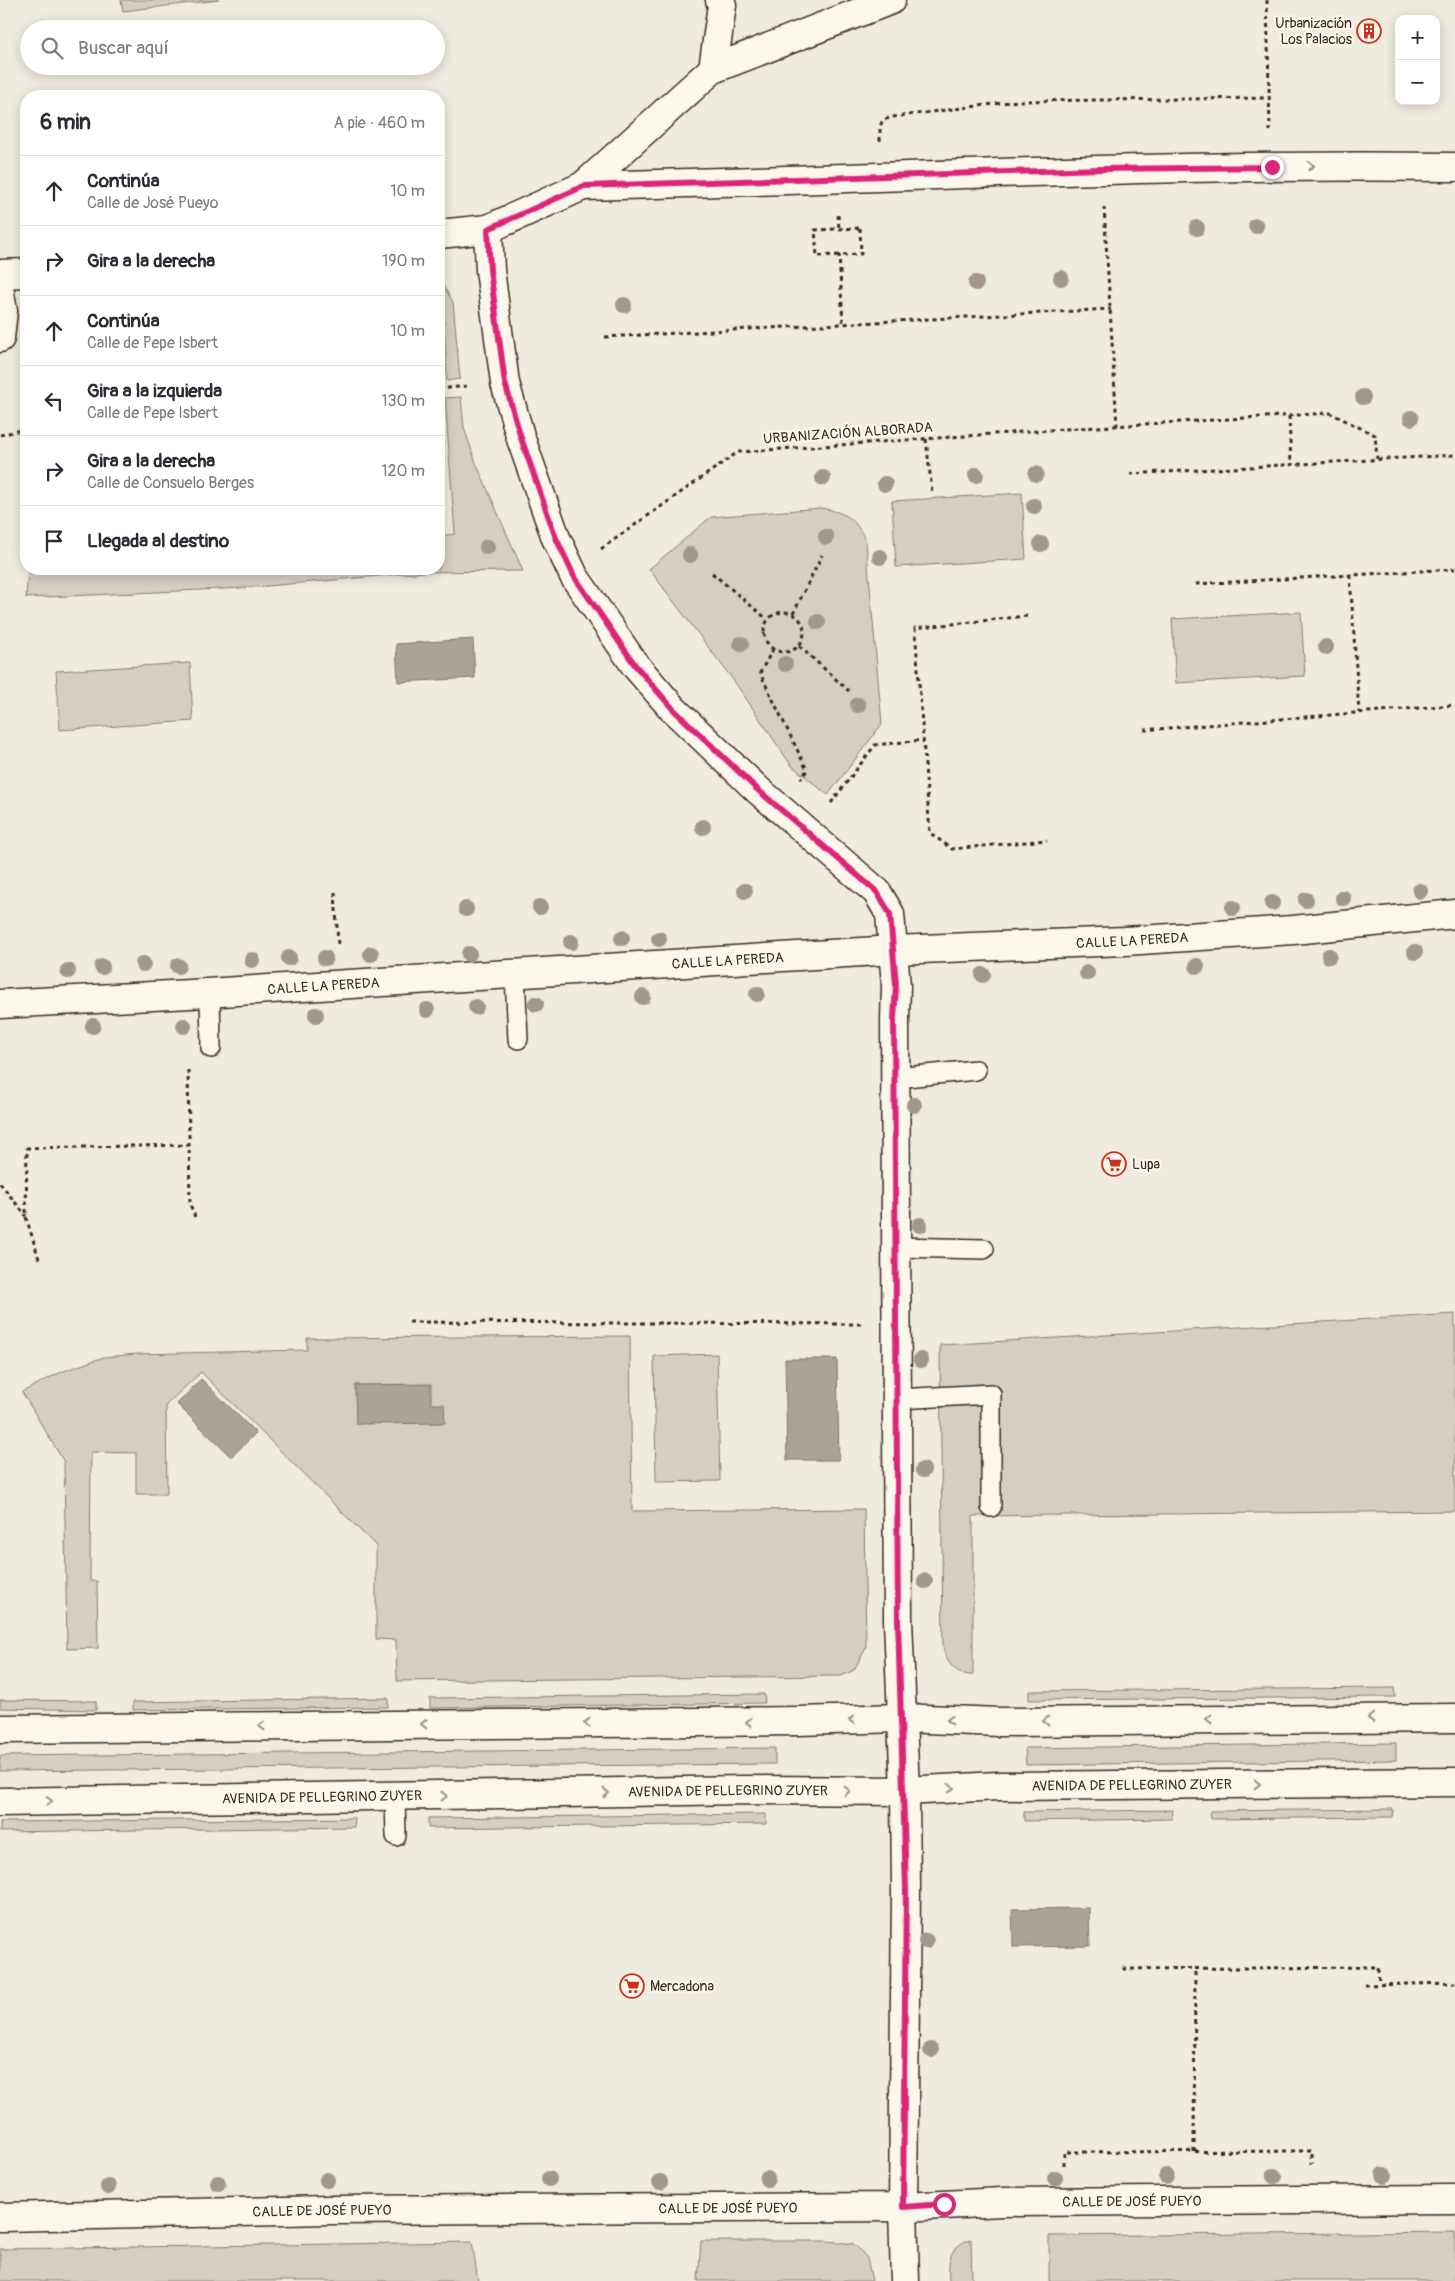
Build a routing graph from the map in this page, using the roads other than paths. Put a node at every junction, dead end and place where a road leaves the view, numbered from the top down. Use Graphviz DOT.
graph roads {
  1 [pos="720,0"];
  2 [pos="890,0"];
  3 [pos="713,69"];
  4 [pos="1455,167"];
  5 [pos="584,186"];
  6 [pos="488,229"];
  7 [pos="445,233"];
  8 [pos="20,272"];
  9 [pos="0,274"];
  10 [pos="0,293"];
  11 [pos="0,338"];
  12 [pos="1455,914"];
  13 [pos="894,950"];
  14 [pos="515,973"];
  15 [pos="210,992"];
  16 [pos="4,1008"];
  17 [pos="518,1039"];
  18 [pos="211,1048"];
  19 [pos="976,1070"];
  20 [pos="895,1078"];
  21 [pos="896,1247"];
  22 [pos="984,1249"];
  23 [pos="897,1399"];
  24 [pos="991,1507"];
  25 [pos="901,1718"];
  26 [pos="1455,1718"];
  27 [pos="0,1729"];
  28 [pos="1455,1782"];
  29 [pos="904,1791"];
  30 [pos="395,1797"];
  31 [pos="0,1802"];
  32 [pos="396,1836"];
  33 [pos="1455,2199"];
  34 [pos="903,2207"];
  35 [pos="0,2217"];
  36 [pos="905,2281"];
  1 -- 3 [label="street"];
  2 -- 3 [label="street"];
  3 -- 5 [label="street"];
  5 -- 4 [label="street, one-way"];
  5 -- 6 [label="street"];
  6 -- 7 [label="street"];
  6 -- 13 [label="street"];
  8 -- 9 [label="street"];
  10 -- 11 [label="street"];
  12 -- 13 [label="street, CALLE LA PEREDA"];
  13 -- 14 [label="street, CALLE LA PEREDA"];
  13 -- 20 [label="street"];
  14 -- 15 [label="street, CALLE LA PEREDA"];
  14 -- 17 [label="lane"];
  15 -- 16 [label="street, CALLE LA PEREDA"];
  15 -- 18 [label="lane"];
  19 -- 20 [label="lane"];
  20 -- 21 [label="street"];
  21 -- 22 [label="lane"];
  21 -- 23 [label="street"];
  23 -- 24 [label="lane"];
  23 -- 25 [label="street"];
  26 -- 25 [label="street, one-way"];
  25 -- 27 [label="street, one-way"];
  25 -- 29 [label="street"];
  29 -- 28 [label="street, AVENIDA DE PELLEGRINO ZUYER, one-way"];
  30 -- 29 [label="street, AVENIDA DE PELLEGRINO ZUYER, one-way"];
  29 -- 34 [label="street"];
  31 -- 30 [label="street, AVENIDA DE PELLEGRINO ZUYER, one-way"];
  30 -- 32 [label="lane"];
  33 -- 34 [label="street, CALLE DE JOSÉ PUEYO"];
  34 -- 35 [label="street, CALLE DE JOSÉ PUEYO"];
  34 -- 36 [label="street"];
}
